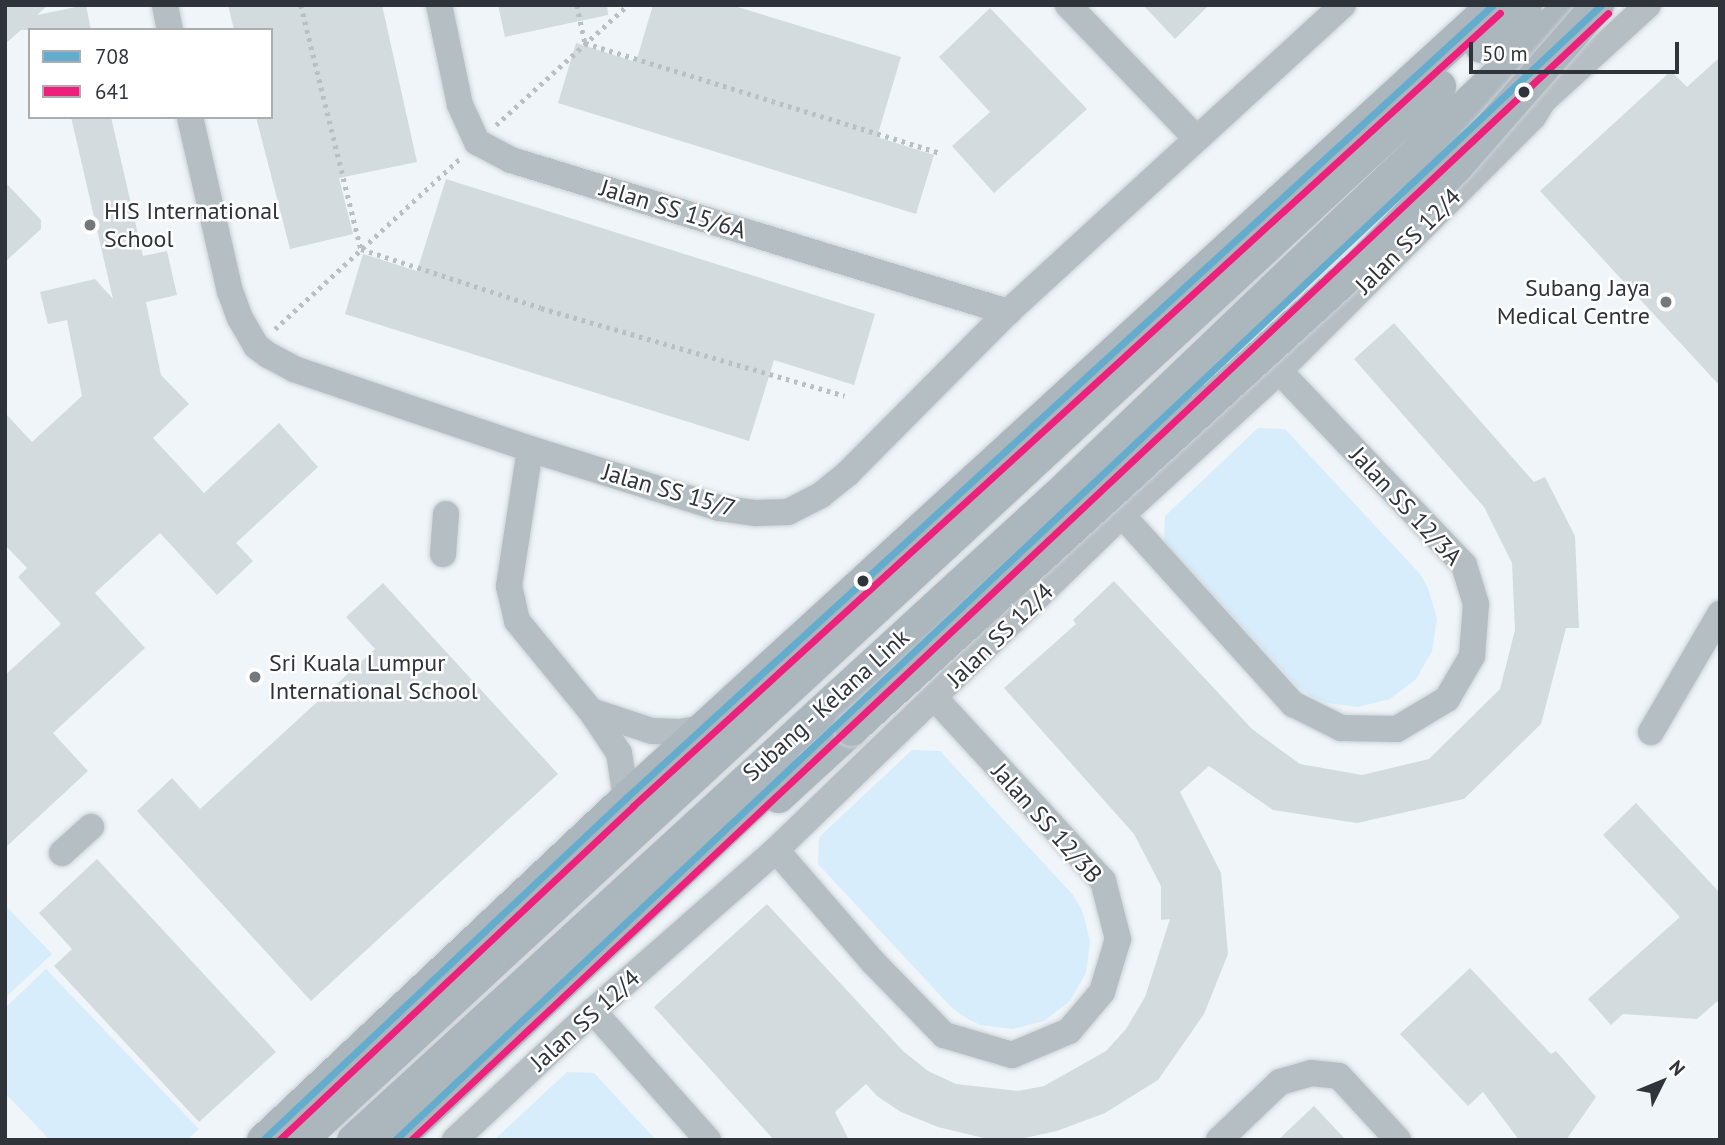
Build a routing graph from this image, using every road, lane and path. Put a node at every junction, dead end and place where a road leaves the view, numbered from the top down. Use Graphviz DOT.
graph roads {
  1 [pos="165,5"];
  2 [pos="301,5"];
  3 [pos="439,5"];
  4 [pos="577,5"];
  5 [pos="628,5"];
  6 [pos="1068,5"];
  7 [pos="1343,5"];
  8 [pos="1493,5"];
  9 [pos="1525,5"];
  10 [pos="1648,5"];
  11 [pos="1668,5"];
  12 [pos="1587,10"];
  13 [pos="170,28"];
  14 [pos="585,43"];
  15 [pos="1533,117"];
  16 [pos="190,119"];
  17 [pos="1196,138"];
  18 [pos="477,142"];
  19 [pos="940,153"];
  20 [pos="361,248"];
  21 [pos="1008,312"];
  22 [pos="256,346"];
  23 [pos="1279,371"];
  24 [pos="1207,376"];
  25 [pos="845,396"];
  26 [pos="1239,408"];
  27 [pos="530,449"];
  28 [pos="446,513"];
  29 [pos="1122,515"];
  30 [pos="443,554"];
  31 [pos="1720,614"];
  32 [pos="935,698"];
  33 [pos="591,711"];
  34 [pos="703,728"];
  35 [pos="1651,732"];
  36 [pos="626,798"];
  37 [pos="91,827"];
  38 [pos="776,850"];
  39 [pos="62,853"];
  40 [pos="593,1011"];
  41 [pos="263,1140"];
  42 [pos="300,1140"];
  43 [pos="353,1140"];
  44 [pos="395,1140"];
  45 [pos="410,1140"];
  46 [pos="455,1140"];
  47 [pos="708,1140"];
  48 [pos="1219,1140"];
  49 [pos="1398,1140"];
  1 -- 13 [label="street"];
  2 -- 20 [label="path"];
  3 -- 18 [label="street"];
  4 -- 14 [label="path"];
  5 -- 14 [label="path"];
  6 -- 17 [label="street"];
  7 -- 17 [label="street"];
  8 -- 34 [label="main road"];
  9 -- 42 [label="main road, Subang - Kelana Link"];
  10 -- 15 [label="street"];
  11 -- 15 [label="street"];
  12 -- 24 [label="main road"];
  12 -- 43 [label="main road, Subang - Kelana Link"];
  12 -- 45 [label="main road, bridge"];
  14 -- 18 [label="path"];
  14 -- 19 [label="path"];
  15 -- 23 [label="street, Jalan SS 12/4"];
  16 -- 22 [label="street, Jalan SS 15/7"];
  17 -- 21 [label="street, Jalan SS 15/7"];
  18 -- 20 [label="path"];
  18 -- 21 [label="street, Jalan SS 15/6A"];
  20 -- 22 [label="path"];
  20 -- 25 [label="path"];
  21 -- 27 [label="street, Jalan SS 15/7"];
  22 -- 27 [label="street, Jalan SS 15/7"];
  23 -- 26 [label="street, Jalan SS 12/4"];
  23 -- 29 [label="street, Jalan SS 12/3A"];
  24 -- 26 [label="street"];
  24 -- 44 [label="main road"];
  26 -- 29 [label="street, Jalan SS 12/4"];
  27 -- 33 [label="street"];
  28 -- 30 [label="street"];
  29 -- 32 [label="street, Jalan SS 12/4"];
  31 -- 35 [label="street"];
  32 -- 38 [label="street, Jalan SS 12/4"];
  32 -- 38 [label="street, Jalan SS 12/3B"];
  33 -- 34 [label="street"];
  33 -- 36 [label="street"];
  34 -- 36 [label="main road"];
  36 -- 41 [label="main road"];
  37 -- 39 [label="street"];
  38 -- 40 [label="street, Jalan SS 12/4"];
  40 -- 46 [label="street, Jalan SS 12/4"];
  40 -- 47 [label="street"];
  48 -- 49 [label="street"];
}
